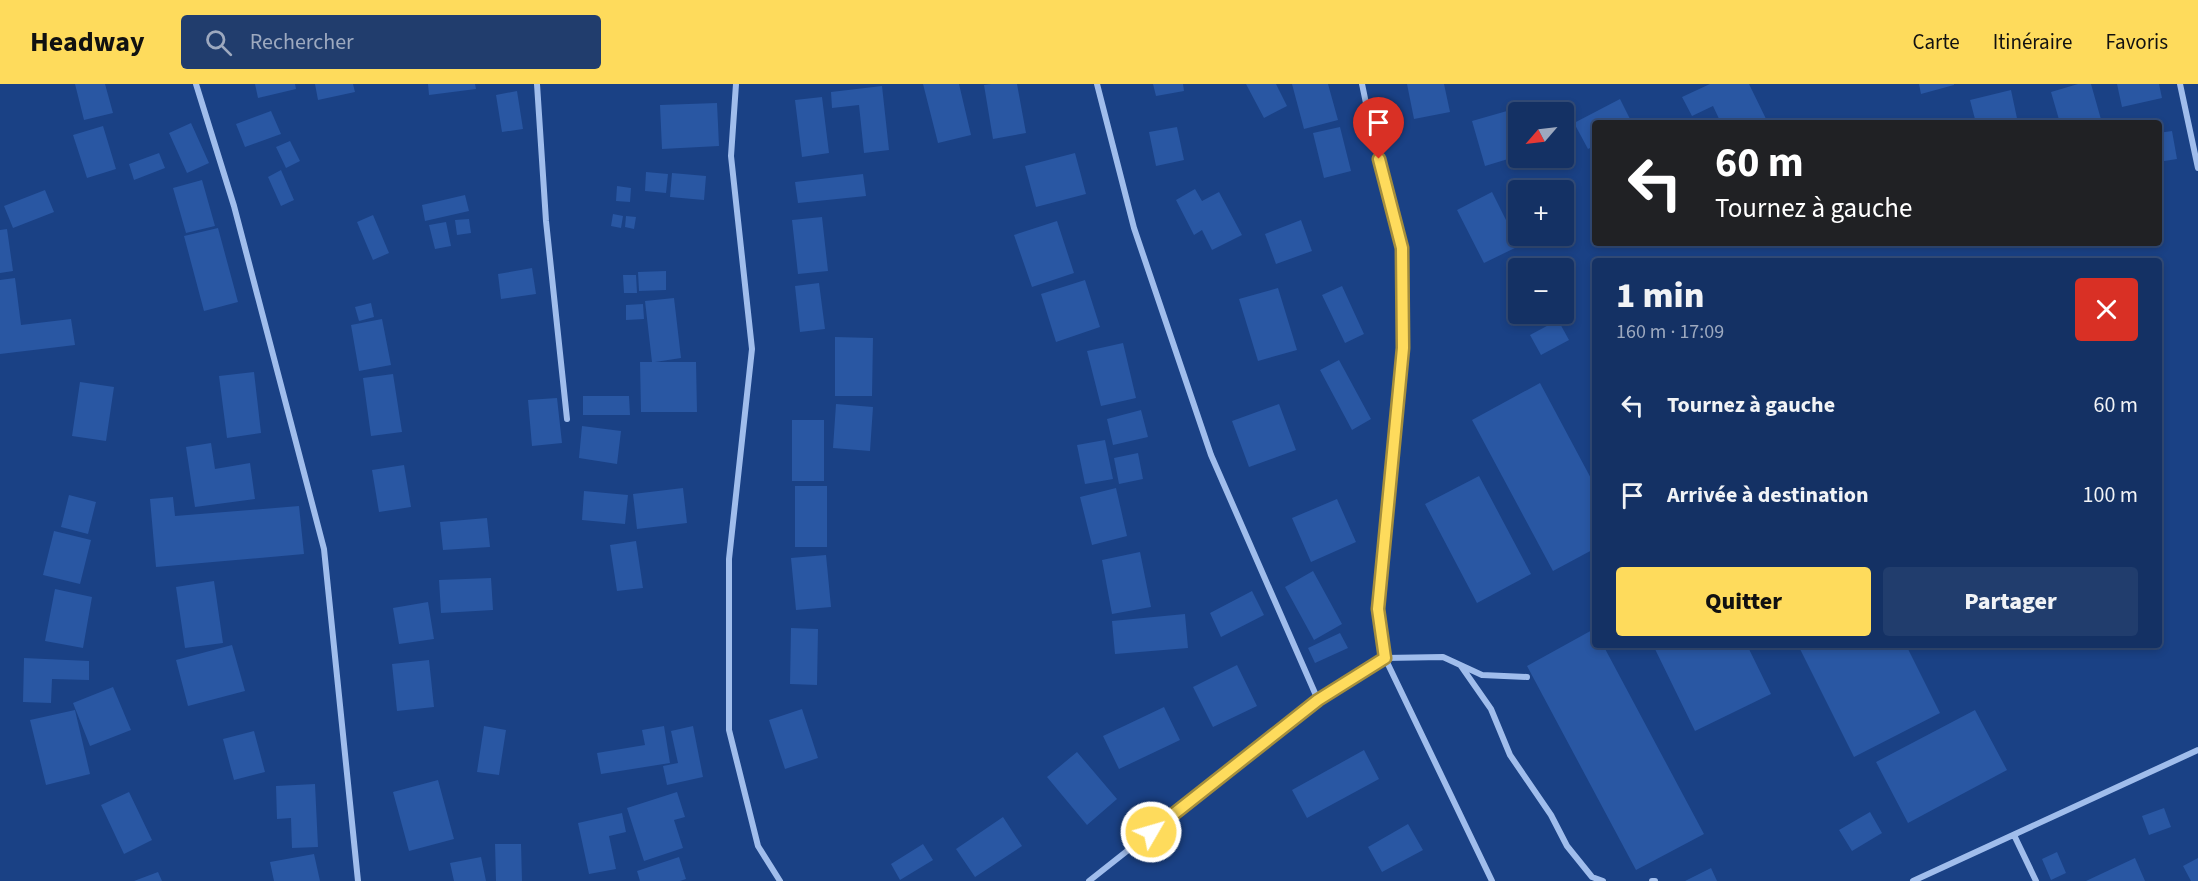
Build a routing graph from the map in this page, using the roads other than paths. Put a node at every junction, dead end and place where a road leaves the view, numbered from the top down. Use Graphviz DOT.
graph roads {
  1 [pos="196,84"];
  2 [pos="537,84"];
  3 [pos="736,84"];
  4 [pos="1097,84"];
  5 [pos="1362,84"];
  6 [pos="2180,84"];
  7 [pos="2198,168"];
  8 [pos="567,419"];
  9 [pos="1385,658"];
  10 [pos="1460,664"];
  11 [pos="1527,677"];
  12 [pos="1318,700"];
  13 [pos="2198,750"];
  14 [pos="2014,835"];
  15 [pos="358,881"];
  16 [pos="780,881"];
  17 [pos="1089,881"];
  18 [pos="1492,881"];
  19 [pos="1602,881"];
  20 [pos="1913,881"];
  21 [pos="2036,881"];
  1 -- 15 [label="street"];
  2 -- 8 [label="street"];
  3 -- 16 [label="street"];
  4 -- 12 [label="street"];
  5 -- 9 [label="street"];
  6 -- 7 [label="street"];
  9 -- 10 [label="street"];
  9 -- 12 [label="street"];
  9 -- 18 [label="street"];
  10 -- 11 [label="street"];
  10 -- 19 [label="street"];
  12 -- 17 [label="street"];
  13 -- 14 [label="street"];
  14 -- 20 [label="street"];
  14 -- 21 [label="street"];
}
